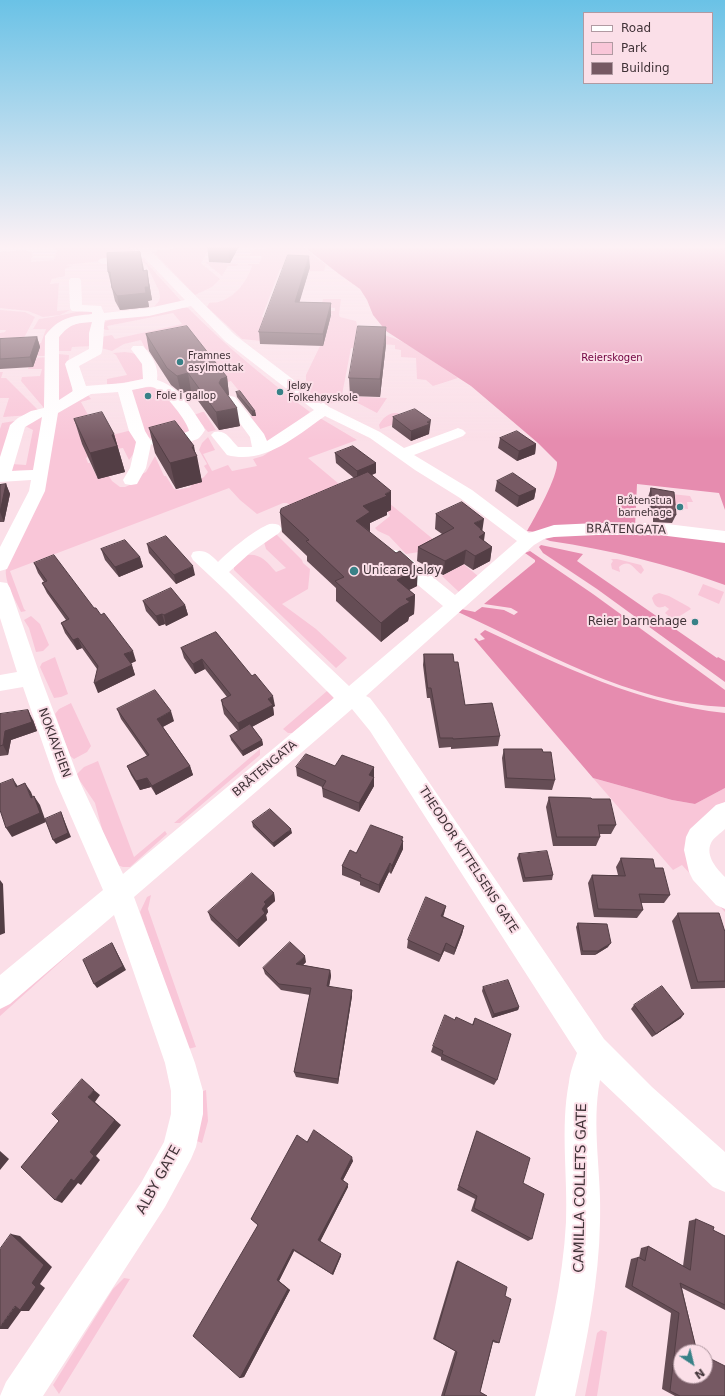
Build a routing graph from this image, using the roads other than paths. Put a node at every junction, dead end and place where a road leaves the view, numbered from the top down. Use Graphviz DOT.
graph roads {
  1 [pos="97,311"];
  2 [pos="153,311"];
  3 [pos="203,311"];
  4 [pos="99,317"];
  5 [pos="170,319"];
  6 [pos="140,326"];
  7 [pos="110,332"];
  8 [pos="96,333"];
  9 [pos="138,349"];
  10 [pos="52,352"];
  11 [pos="88,355"];
  12 [pos="149,383"];
  13 [pos="124,387"];
  14 [pos="81,393"];
  15 [pos="230,400"];
  16 [pos="321,408"];
  17 [pos="51,411"];
  18 [pos="458,433"];
  19 [pos="219,435"];
  20 [pos="144,442"];
  21 [pos="260,450"];
  22 [pos="402,454"];
  23 [pos="41,474"];
  24 [pos="1,477"];
  25 [pos="131,480"];
  26 [pos="273,529"];
  27 [pos="725,537"];
  28 [pos="528,541"];
  29 [pos="379,542"];
  30 [pos="200,556"];
  31 [pos="0,565"];
  32 [pos="218,573"];
  33 [pos="0,588"];
  34 [pos="456,606"];
  35 [pos="30,678"];
  36 [pos="0,683"];
  37 [pos="349,698"];
  38 [pos="725,813"];
  39 [pos="118,893"];
  40 [pos="725,896"];
  41 [pos="0,994"];
  42 [pos="593,1050"];
  43 [pos="725,1174"];
  44 [pos="20,1396"];
  45 [pos="555,1396"];
  1 -- 4 [label="street"];
  2 -- 4 [label="street"];
  3 -- 16 [label="street"];
  4 -- 8 [label="street"];
  4 -- 10 [label="street"];
  5 -- 6 [label="street"];
  7 -- 8 [label="street"];
  8 -- 11 [label="street"];
  9 -- 12 [label="street"];
  10 -- 11 [label="street"];
  10 -- 17 [label="street"];
  11 -- 14 [label="street"];
  12 -- 13 [label="street"];
  12 -- 20 [label="street"];
  13 -- 14 [label="street"];
  13 -- 20 [label="street"];
  14 -- 17 [label="street"];
  15 -- 21 [label="street"];
  16 -- 21 [label="street"];
  16 -- 22 [label="street"];
  17 -- 23 [label="street"];
  17 -- 24 [label="street"];
  18 -- 22 [label="street"];
  19 -- 21 [label="street"];
  20 -- 25 [label="street"];
  22 -- 28 [label="street"];
  23 -- 24 [label="street"];
  23 -- 31 [label="street"];
  26 -- 32 [label="street"];
  27 -- 28 [label="street, BRÅTENGATA"];
  28 -- 34 [label="street, BRÅTENGATA"];
  29 -- 34 [label="street"];
  30 -- 32 [label="street, THEODOR KITTELSENS GATE"];
  32 -- 37 [label="street, THEODOR KITTELSENS GATE"];
  33 -- 35 [label="street, NOKIAVEIEN"];
  34 -- 37 [label="street, BRÅTENGATA"];
  35 -- 36 [label="street"];
  35 -- 39 [label="street, NOKIAVEIEN"];
  37 -- 39 [label="street, BRÅTENGATA"];
  37 -- 42 [label="street, THEODOR KITTELSENS GATE"];
  38 -- 40 [label="street"];
  39 -- 41 [label="street, BRÅTENGATA"];
  39 -- 44 [label="street, ALBY GATE"];
  42 -- 43 [label="street, THEODOR KITTELSENS GATE"];
  42 -- 45 [label="street, CAMILLA COLLETS GATE"];
}
